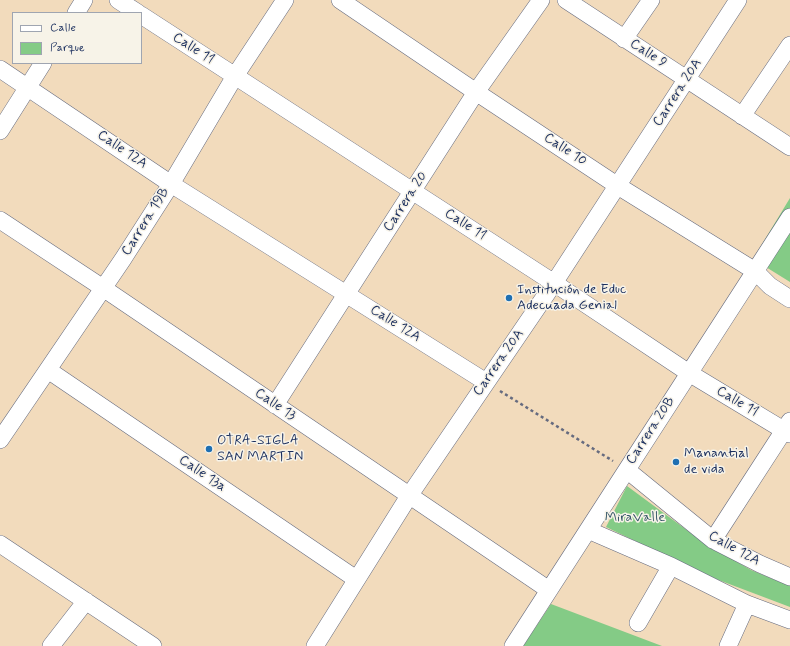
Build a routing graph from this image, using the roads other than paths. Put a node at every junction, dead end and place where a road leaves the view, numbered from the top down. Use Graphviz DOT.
graph roads {
  1 [pos="84,0"];
  2 [pos="118,0"];
  3 [pos="285,0"];
  4 [pos="340,0"];
  5 [pos="540,0"];
  6 [pos="651,0"];
  7 [pos="738,0"];
  8 [pos="572,1"];
  9 [pos="77,12"];
  10 [pos="136,12"];
  11 [pos="142,16"];
  12 [pos="624,39"];
  13 [pos="790,45"];
  14 [pos="42,64"];
  15 [pos="0,69"];
  16 [pos="235,76"];
  17 [pos="687,80"];
  18 [pos="28,87"];
  19 [pos="476,92"];
  20 [pos="742,116"];
  21 [pos="0,131"];
  22 [pos="790,147"];
  23 [pos="171,184"];
  24 [pos="618,186"];
  25 [pos="413,192"];
  26 [pos="790,217"];
  27 [pos="0,220"];
  28 [pos="755,271"];
  29 [pos="554,283"];
  30 [pos="103,288"];
  31 [pos="347,294"];
  32 [pos="790,299"];
  33 [pos="48,370"];
  34 [pos="689,373"];
  35 [pos="486,382"];
  36 [pos="275,405"];
  37 [pos="788,428"];
  38 [pos="0,440"];
  39 [pos="627,470"];
  40 [pos="409,496"];
  41 [pos="588,530"];
  42 [pos="713,540"];
  43 [pos="0,544"];
  44 [pos="670,566"];
  45 [pos="790,577"];
  46 [pos="356,579"];
  47 [pos="549,590"];
  48 [pos="86,600"];
  49 [pos="747,604"];
  50 [pos="790,620"];
  51 [pos="638,623"];
  52 [pos="142,643"];
  53 [pos="52,646"];
  54 [pos="315,646"];
  55 [pos="513,646"];
  56 [pos="728,646"];
  1 -- 9 [label="street"];
  2 -- 10 [label="street"];
  3 -- 16 [label="street, Carrera 19B"];
  4 -- 19 [label="street, Calle 10"];
  5 -- 19 [label="street, Carrera 20"];
  6 -- 12 [label="street"];
  7 -- 17 [label="street, Carrera 20A"];
  8 -- 12 [label="street, Calle 9"];
  11 -- 16 [label="street, Calle 11"];
  12 -- 17 [label="street, Calle 9"];
  13 -- 20 [label="street"];
  14 -- 18 [label="street"];
  15 -- 18 [label="street, Calle 12A"];
  16 -- 23 [label="street, Carrera 19B"];
  16 -- 25 [label="street, Calle 11"];
  17 -- 20 [label="street, Calle 9"];
  17 -- 24 [label="street, Carrera 20A"];
  18 -- 21 [label="street"];
  18 -- 23 [label="street, Calle 12A"];
  19 -- 24 [label="street, Calle 10"];
  19 -- 25 [label="street, Carrera 20"];
  20 -- 22 [label="street, Calle 9"];
  23 -- 30 [label="street, Carrera 19B"];
  23 -- 31 [label="street, Calle 12A"];
  24 -- 28 [label="street, Calle 10"];
  24 -- 29 [label="street, Carrera 20A"];
  25 -- 29 [label="street, Calle 11"];
  25 -- 31 [label="street, Carrera 20"];
  26 -- 28 [label="street, Carrera 20B"];
  27 -- 30 [label="street, Calle 13"];
  28 -- 32 [label="street, Calle 10"];
  28 -- 34 [label="street, Carrera 20B"];
  29 -- 34 [label="street, Calle 11"];
  29 -- 35 [label="street, Carrera 20A"];
  30 -- 33 [label="street, Carrera 19B"];
  30 -- 36 [label="street, Calle 13"];
  31 -- 35 [label="street, Calle 12A"];
  31 -- 36 [label="street, Carrera 20"];
  33 -- 38 [label="street, Carrera 19B"];
  33 -- 46 [label="street, Calle 13a"];
  34 -- 37 [label="street, Calle 11"];
  34 -- 39 [label="street, Carrera 20B"];
  35 -- 40 [label="street, Carrera 20A"];
  36 -- 40 [label="street, Calle 13"];
  37 -- 42 [label="street"];
  39 -- 41 [label="street, Carrera 20B"];
  39 -- 42 [label="street, Calle 12A"];
  40 -- 46 [label="street, Carrera 20A"];
  40 -- 47 [label="street, Calle 13"];
  41 -- 44 [label="street"];
  41 -- 47 [label="street, Carrera 20B"];
  42 -- 45 [label="street, Calle 12A"];
  43 -- 48 [label="street"];
  44 -- 49 [label="street"];
  44 -- 51 [label="street"];
  46 -- 54 [label="street, Carrera 20A"];
  47 -- 55 [label="street, Carrera 20B"];
  48 -- 52 [label="street"];
  48 -- 53 [label="street"];
  49 -- 50 [label="street"];
  49 -- 56 [label="street"];
}
